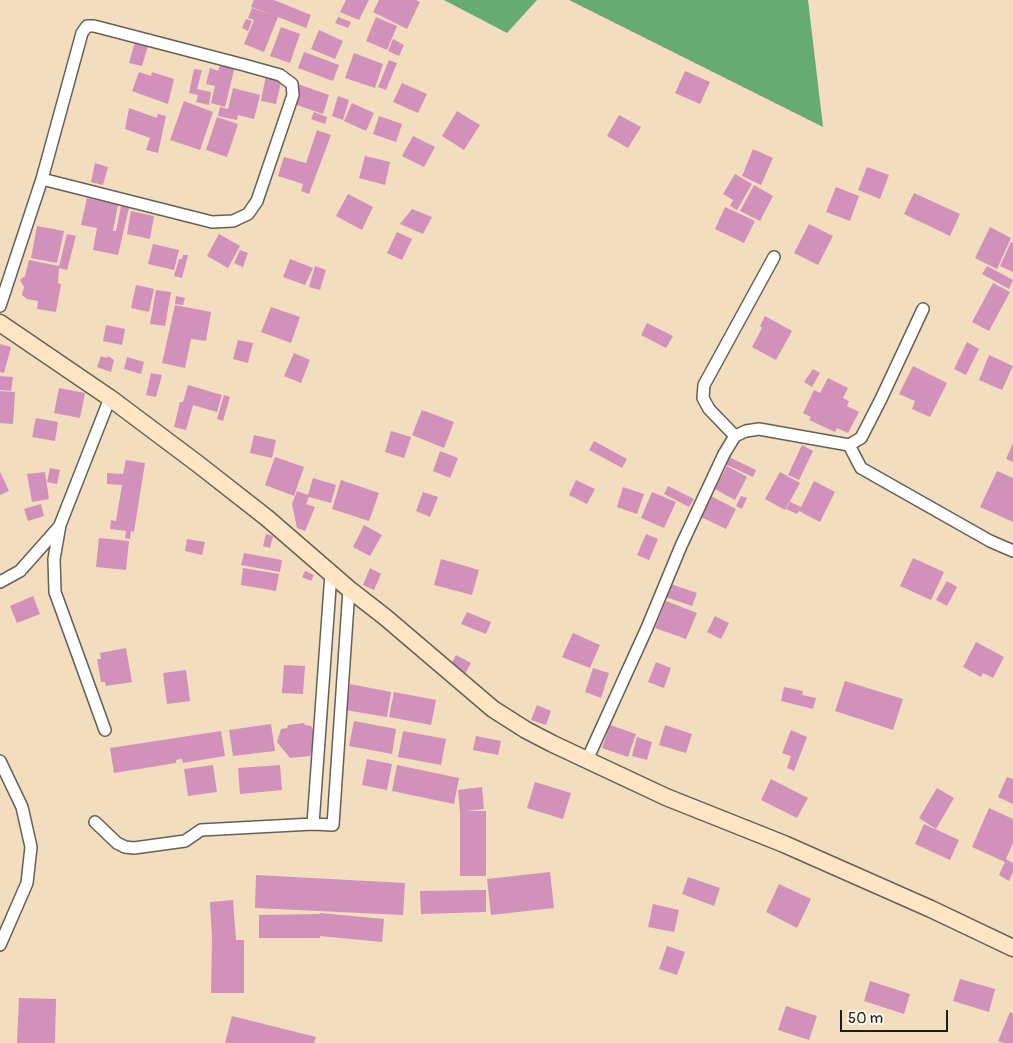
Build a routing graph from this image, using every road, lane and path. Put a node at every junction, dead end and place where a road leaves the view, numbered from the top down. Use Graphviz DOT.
graph roads {
  1 [pos="42,179"];
  2 [pos="774,257"];
  3 [pos="0,306"];
  4 [pos="923,309"];
  5 [pos="0,323"];
  6 [pos="110,398"];
  7 [pos="735,436"];
  8 [pos="849,444"];
  9 [pos="60,525"];
  10 [pos="1013,551"];
  11 [pos="331,573"];
  12 [pos="0,582"];
  13 [pos="349,589"];
  14 [pos="106,730"];
  15 [pos="587,760"];
  16 [pos="0,761"];
  17 [pos="95,822"];
  18 [pos="313,824"];
  19 [pos="0,945"];
  20 [pos="1012,947"];
  1 -- 1 [label="street"];
  1 -- 3 [label="street"];
  2 -- 7 [label="street"];
  4 -- 8 [label="street"];
  5 -- 6 [label="street"];
  6 -- 9 [label="street"];
  6 -- 11 [label="street"];
  7 -- 8 [label="street"];
  7 -- 15 [label="street"];
  8 -- 10 [label="street"];
  9 -- 12 [label="street"];
  9 -- 14 [label="street"];
  11 -- 13 [label="street"];
  11 -- 18 [label="street"];
  13 -- 15 [label="street"];
  13 -- 18 [label="street"];
  15 -- 20 [label="street"];
  16 -- 19 [label="street"];
  17 -- 18 [label="street"];
}
